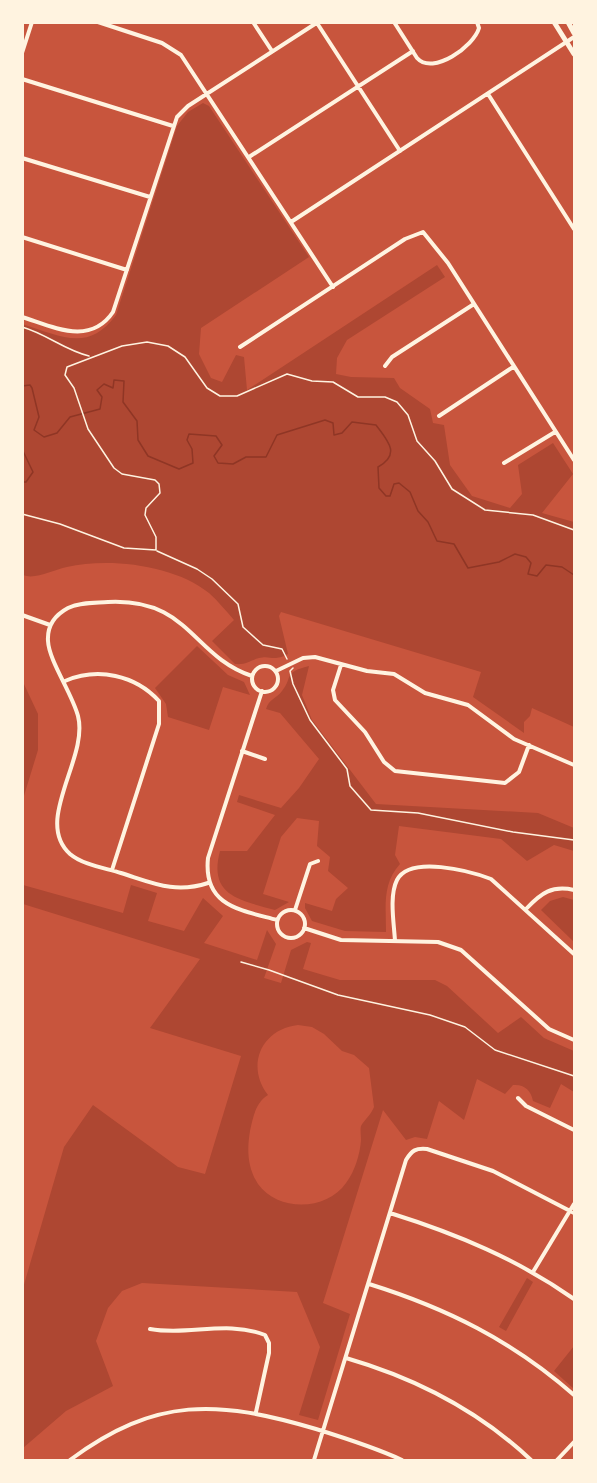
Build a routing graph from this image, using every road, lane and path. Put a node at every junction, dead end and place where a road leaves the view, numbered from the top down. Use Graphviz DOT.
graph roads {
  1 [pos="32,22"];
  2 [pos="98,22"];
  3 [pos="253,22"];
  4 [pos="394,22"];
  5 [pos="477,22"];
  6 [pos="554,22"];
  7 [pos="568,22"];
  8 [pos="317,23"];
  9 [pos="574,35"];
  10 [pos="567,42"];
  11 [pos="272,51"];
  12 [pos="412,51"];
  13 [pos="22,53"];
  14 [pos="574,54"];
  15 [pos="22,79"];
  16 [pos="358,88"];
  17 [pos="208,93"];
  18 [pos="488,94"];
  19 [pos="173,126"];
  20 [pos="400,151"];
  21 [pos="249,157"];
  22 [pos="22,158"];
  23 [pos="150,197"];
  24 [pos="291,222"];
  25 [pos="574,229"];
  26 [pos="22,237"];
  27 [pos="127,270"];
  28 [pos="333,286"];
  29 [pos="474,304"];
  30 [pos="22,318"];
  31 [pos="22,327"];
  32 [pos="240,347"];
  33 [pos="90,356"];
  34 [pos="385,366"];
  35 [pos="513,367"];
  36 [pos="439,416"];
  37 [pos="555,432"];
  38 [pos="574,460"];
  39 [pos="504,464"];
  40 [pos="22,514"];
  41 [pos="574,530"];
  42 [pos="156,550"];
  43 [pos="22,615"];
  44 [pos="50,625"];
  45 [pos="287,658"];
  46 [pos="341,665"];
  47 [pos="292,667"];
  48 [pos="276,671"];
  49 [pos="252,675"];
  50 [pos="65,681"];
  51 [pos="261,691"];
  52 [pos="529,746"];
  53 [pos="241,753"];
  54 [pos="265,759"];
  55 [pos="574,765"];
  56 [pos="574,840"];
  57 [pos="318,861"];
  58 [pos="111,870"];
  59 [pos="208,883"];
  60 [pos="574,890"];
  61 [pos="526,909"];
  62 [pos="295,910"];
  63 [pos="277,920"];
  64 [pos="304,928"];
  65 [pos="395,941"];
  66 [pos="574,954"];
  67 [pos="241,962"];
  68 [pos="574,1040"];
  69 [pos="574,1076"];
  70 [pos="518,1098"];
  71 [pos="574,1130"];
  72 [pos="574,1204"];
  73 [pos="572,1212"];
  74 [pos="390,1213"];
  75 [pos="533,1272"];
  76 [pos="369,1284"];
  77 [pos="574,1299"];
  78 [pos="150,1329"];
  79 [pos="346,1358"];
  80 [pos="574,1395"];
  81 [pos="256,1412"];
  82 [pos="323,1431"];
  83 [pos="574,1442"];
  84 [pos="70,1461"];
  85 [pos="314,1461"];
  86 [pos="402,1461"];
  87 [pos="531,1461"];
  88 [pos="557,1461"];
  1 -- 13 [label="street"];
  2 -- 17 [label="street"];
  3 -- 11 [label="street"];
  4 -- 12 [label="street"];
  5 -- 12 [label="street"];
  6 -- 10 [label="main road"];
  7 -- 9 [label="main road"];
  8 -- 11 [label="street"];
  8 -- 16 [label="street"];
  9 -- 10 [label="street"];
  10 -- 14 [label="main road"];
  10 -- 18 [label="street"];
  11 -- 17 [label="street"];
  12 -- 16 [label="street"];
  15 -- 19 [label="street"];
  16 -- 20 [label="street"];
  16 -- 21 [label="street"];
  17 -- 19 [label="street"];
  17 -- 21 [label="street"];
  18 -- 20 [label="street"];
  18 -- 25 [label="street"];
  19 -- 23 [label="street"];
  20 -- 24 [label="street"];
  21 -- 24 [label="street"];
  22 -- 23 [label="street"];
  23 -- 27 [label="street"];
  24 -- 28 [label="street"];
  26 -- 27 [label="street"];
  27 -- 30 [label="street"];
  28 -- 29 [label="street"];
  28 -- 32 [label="street"];
  29 -- 34 [label="street"];
  29 -- 35 [label="street"];
  31 -- 33 [label="path"];
  33 -- 41 [label="path"];
  33 -- 42 [label="path"];
  35 -- 36 [label="street"];
  35 -- 37 [label="street"];
  37 -- 38 [label="street"];
  37 -- 39 [label="street"];
  40 -- 42 [label="path"];
  42 -- 45 [label="path"];
  43 -- 44 [label="street"];
  44 -- 49 [label="street"];
  44 -- 50 [label="street"];
  46 -- 48 [label="street"];
  46 -- 52 [label="street"];
  46 -- 52 [label="street"];
  47 -- 56 [label="path"];
  48 -- 49 [label="street"];
  48 -- 51 [label="street"];
  49 -- 51 [label="street"];
  50 -- 58 [label="street"];
  50 -- 58 [label="street"];
  51 -- 53 [label="street"];
  52 -- 55 [label="street"];
  53 -- 54 [label="street"];
  53 -- 59 [label="street"];
  57 -- 62 [label="street"];
  58 -- 59 [label="street"];
  59 -- 63 [label="street"];
  60 -- 61 [label="street"];
  61 -- 65 [label="street"];
  61 -- 66 [label="street"];
  62 -- 63 [label="street"];
  62 -- 64 [label="street"];
  63 -- 64 [label="street"];
  64 -- 65 [label="street"];
  65 -- 68 [label="street"];
  67 -- 69 [label="path"];
  70 -- 71 [label="street"];
  72 -- 73 [label="street"];
  73 -- 74 [label="street"];
  73 -- 75 [label="street"];
  74 -- 75 [label="street"];
  74 -- 76 [label="street"];
  75 -- 77 [label="street"];
  76 -- 79 [label="street"];
  76 -- 80 [label="street"];
  78 -- 81 [label="street"];
  79 -- 82 [label="street"];
  79 -- 87 [label="street"];
  81 -- 82 [label="street"];
  81 -- 84 [label="street"];
  82 -- 85 [label="street"];
  82 -- 86 [label="street"];
  83 -- 88 [label="street"];
}
